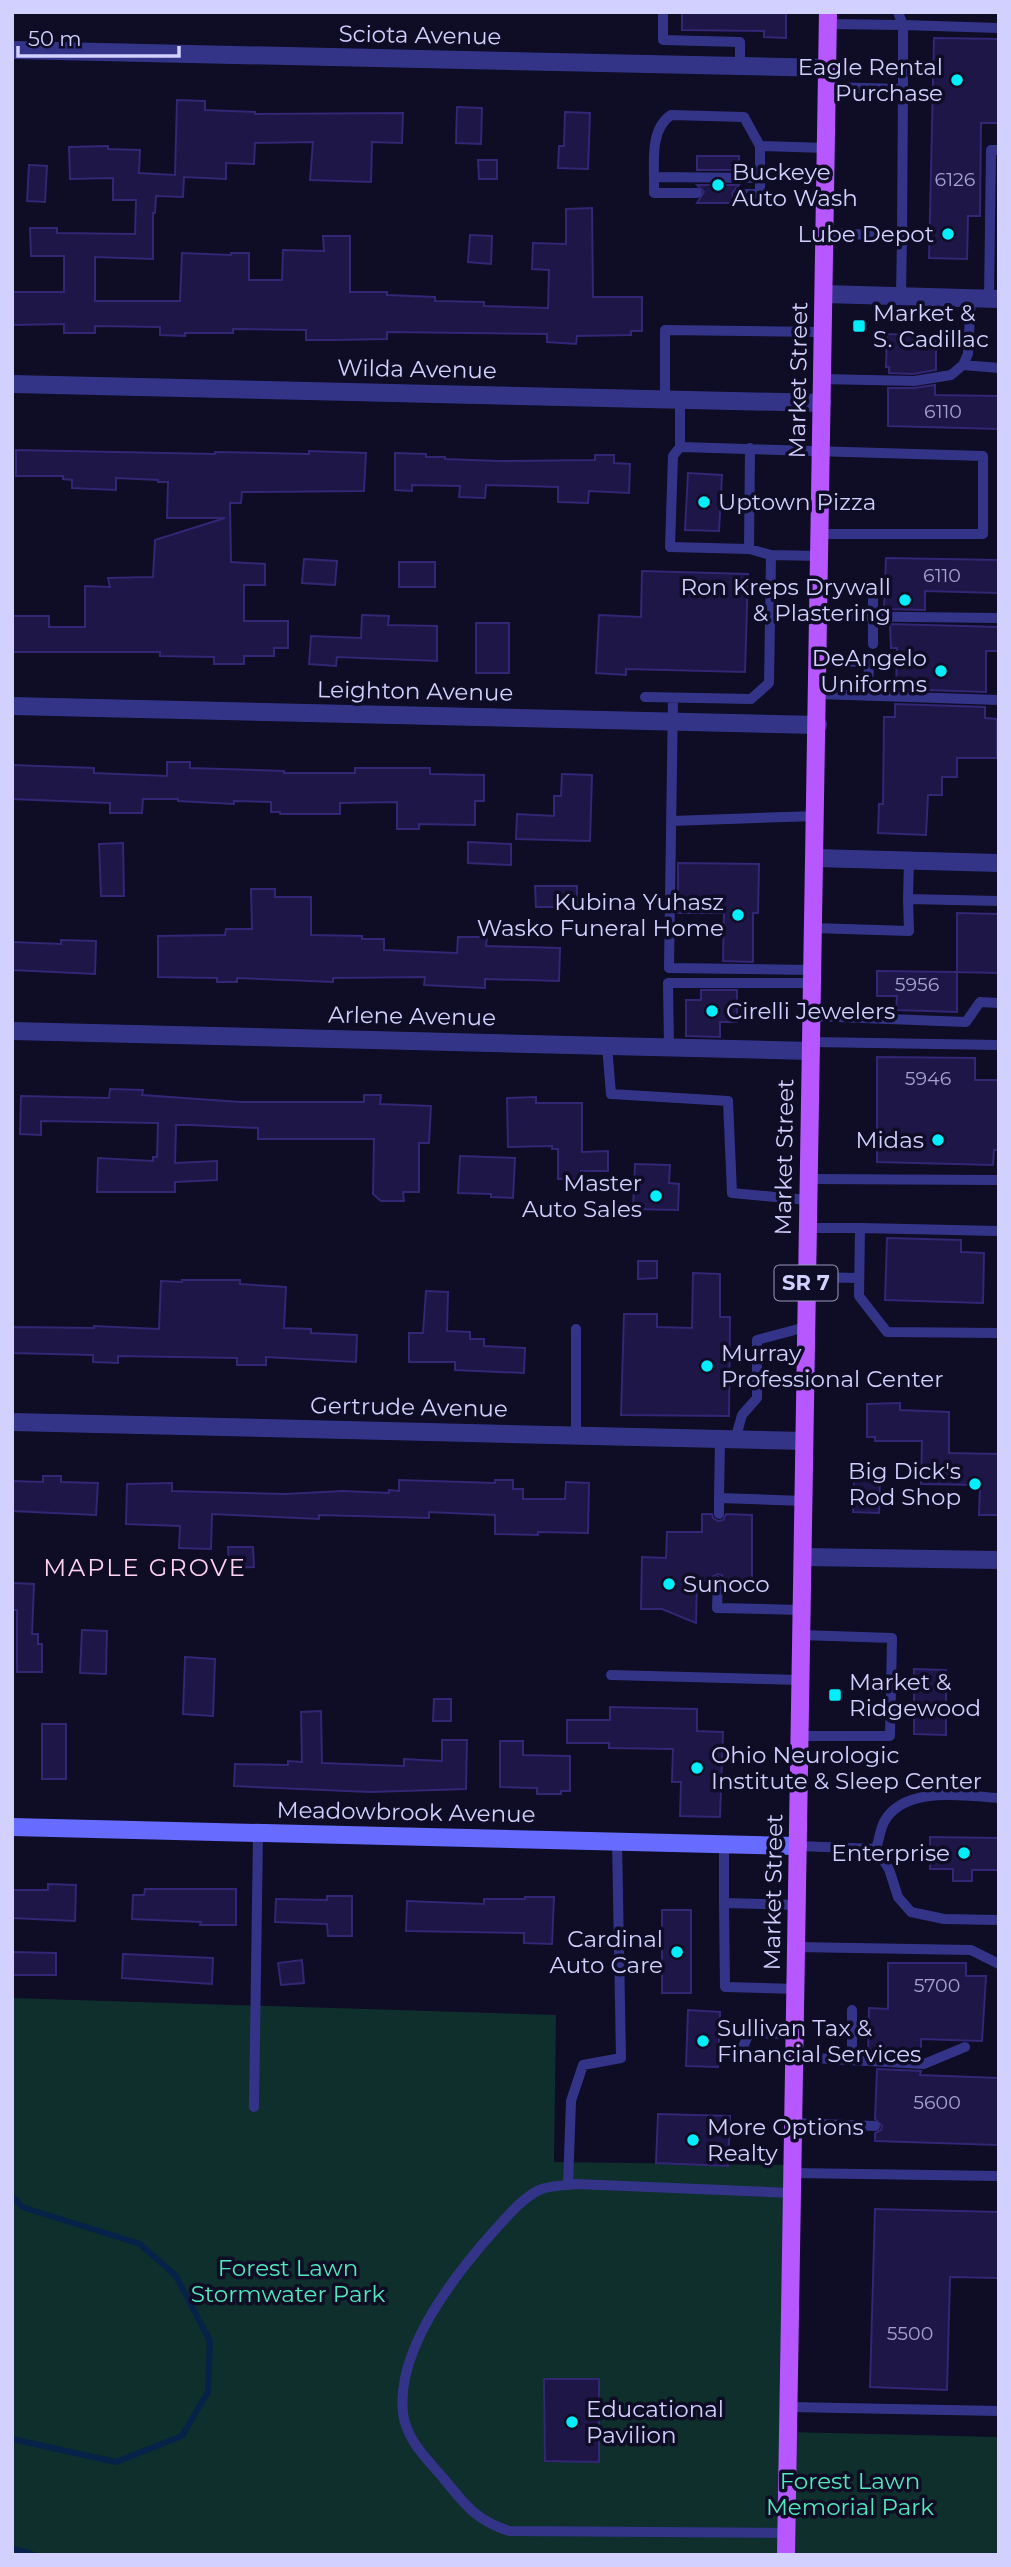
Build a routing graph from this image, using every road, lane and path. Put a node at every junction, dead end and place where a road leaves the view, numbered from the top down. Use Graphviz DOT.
graph roads {
  1 [pos="663,12"];
  2 [pos="898,12"];
  3 [pos="828,18"];
  4 [pos="903,25"];
  5 [pos="999,28"];
  6 [pos="12,50"];
  7 [pos="740,67"];
  8 [pos="827,78"];
  9 [pos="903,89"];
  10 [pos="760,146"];
  11 [pos="826,148"];
  12 [pos="999,150"];
  13 [pos="654,177"];
  14 [pos="760,178"];
  15 [pos="697,193"];
  16 [pos="739,194"];
  17 [pos="824,233"];
  18 [pos="902,236"];
  19 [pos="824,295"];
  20 [pos="901,295"];
  21 [pos="986,298"];
  22 [pos="823,332"];
  23 [pos="963,365"];
  24 [pos="999,368"];
  25 [pos="822,379"];
  26 [pos="12,384"];
  27 [pos="673,400"];
  28 [pos="822,403"];
  29 [pos="680,447"];
  30 [pos="750,448"];
  31 [pos="821,450"];
  32 [pos="820,534"];
  33 [pos="749,549"];
  34 [pos="771,555"];
  35 [pos="820,556"];
  36 [pos="873,592"];
  37 [pos="819,616"];
  38 [pos="873,617"];
  39 [pos="999,618"];
  40 [pos="873,644"];
  41 [pos="818,661"];
  42 [pos="818,694"];
  43 [pos="868,696"];
  44 [pos="645,697"];
  45 [pos="673,698"];
  46 [pos="999,701"];
  47 [pos="12,706"];
  48 [pos="672,722"];
  49 [pos="818,725"];
  50 [pos="816,816"];
  51 [pos="671,821"];
  52 [pos="815,858"];
  53 [pos="909,861"];
  54 [pos="999,863"];
  55 [pos="908,898"];
  56 [pos="939,899"];
  57 [pos="999,901"];
  58 [pos="999,908"];
  59 [pos="813,928"];
  60 [pos="812,976"];
  61 [pos="999,1003"];
  62 [pos="811,1016"];
  63 [pos="12,1031"];
  64 [pos="999,1045"];
  65 [pos="607,1046"];
  66 [pos="811,1046"];
  67 [pos="669,1047"];
  68 [pos="808,1179"];
  69 [pos="999,1180"];
  70 [pos="808,1200"];
  71 [pos="807,1228"];
  72 [pos="860,1228"];
  73 [pos="999,1231"];
  74 [pos="807,1277"];
  75 [pos="859,1278"];
  76 [pos="806,1327"];
  77 [pos="576,1329"];
  78 [pos="999,1333"];
  79 [pos="12,1422"];
  80 [pos="576,1435"];
  81 [pos="728,1439"];
  82 [pos="804,1441"];
  83 [pos="719,1499"];
  84 [pos="803,1501"];
  85 [pos="719,1514"];
  86 [pos="803,1557"];
  87 [pos="999,1560"];
  88 [pos="718,1581"];
  89 [pos="802,1611"];
  90 [pos="802,1635"];
  91 [pos="611,1675"];
  92 [pos="801,1680"];
  93 [pos="800,1736"];
  94 [pos="999,1798"];
  95 [pos="12,1826"];
  96 [pos="258,1833"];
  97 [pos="617,1842"];
  98 [pos="724,1844"];
  99 [pos="798,1846"];
  100 [pos="876,1849"];
  101 [pos="724,1903"];
  102 [pos="797,1905"];
  103 [pos="999,1920"];
  104 [pos="796,1947"];
  105 [pos="999,1964"];
  106 [pos="796,1989"];
  107 [pos="852,2010"];
  108 [pos="795,2034"];
  109 [pos="965,2047"];
  110 [pos="741,2052"];
  111 [pos="794,2057"];
  112 [pos="852,2060"];
  113 [pos="254,2107"];
  114 [pos="793,2123"];
  115 [pos="875,2126"];
  116 [pos="793,2173"];
  117 [pos="999,2176"];
  118 [pos="568,2185"];
  119 [pos="793,2193"];
  120 [pos="789,2407"];
  121 [pos="999,2411"];
  122 [pos="787,2533"];
  123 [pos="786,2555"];
  1 -- 7 [label="lane"];
  2 -- 4 [label="lane"];
  3 -- 4 [label="lane"];
  3 -- 8 [label="main road, Market Street / SR 7"];
  4 -- 5 [label="lane"];
  4 -- 9 [label="lane"];
  6 -- 7 [label="street, Sciota Avenue"];
  7 -- 8 [label="street, Sciota Avenue"];
  8 -- 9 [label="lane"];
  8 -- 11 [label="main road, Market Street / SR 7"];
  9 -- 18 [label="lane"];
  10 -- 11 [label="lane"];
  10 -- 13 [label="lane"];
  10 -- 14 [label="lane"];
  11 -- 17 [label="main road, Market Street / SR 7"];
  12 -- 21 [label="lane"];
  13 -- 14 [label="lane"];
  13 -- 15 [label="lane"];
  14 -- 16 [label="lane"];
  17 -- 18 [label="lane"];
  17 -- 19 [label="main road, Market Street / SR 7"];
  18 -- 20 [label="lane"];
  19 -- 20 [label="street"];
  19 -- 22 [label="main road, Market Street / SR 7"];
  20 -- 21 [label="street"];
  21 -- 23 [label="lane"];
  22 -- 25 [label="main road, Market Street / SR 7"];
  22 -- 27 [label="lane"];
  23 -- 24 [label="lane"];
  23 -- 25 [label="lane"];
  25 -- 28 [label="main road, Market Street / SR 7"];
  26 -- 27 [label="street, Wilda Avenue"];
  27 -- 28 [label="street, Wilda Avenue"];
  27 -- 29 [label="lane"];
  28 -- 31 [label="main road, Market Street / SR 7"];
  29 -- 30 [label="lane"];
  29 -- 33 [label="lane"];
  30 -- 31 [label="lane"];
  30 -- 33 [label="lane"];
  31 -- 32 [label="main road, Market Street / SR 7"];
  31 -- 32 [label="lane"];
  32 -- 35 [label="main road, Market Street / SR 7"];
  33 -- 34 [label="lane"];
  34 -- 35 [label="lane"];
  34 -- 45 [label="lane"];
  35 -- 37 [label="main road, Market Street / SR 7"];
  36 -- 38 [label="lane"];
  37 -- 38 [label="lane"];
  37 -- 41 [label="main road, Market Street / SR 7"];
  38 -- 39 [label="lane"];
  38 -- 40 [label="lane"];
  41 -- 42 [label="main road, Market Street / SR 7"];
  41 -- 43 [label="lane"];
  42 -- 43 [label="lane"];
  42 -- 49 [label="main road, Market Street / SR 7"];
  43 -- 46 [label="lane"];
  44 -- 45 [label="lane"];
  45 -- 48 [label="lane"];
  47 -- 48 [label="street, Leighton Avenue"];
  48 -- 49 [label="street, Leighton Avenue"];
  48 -- 51 [label="lane"];
  49 -- 50 [label="main road, Market Street / SR 7"];
  50 -- 51 [label="lane"];
  50 -- 52 [label="main road, Market Street / SR 7"];
  51 -- 60 [label="lane"];
  52 -- 53 [label="street"];
  52 -- 59 [label="main road, Market Street / SR 7"];
  53 -- 54 [label="street"];
  53 -- 55 [label="lane"];
  55 -- 56 [label="lane"];
  55 -- 59 [label="lane"];
  56 -- 57 [label="lane"];
  56 -- 58 [label="lane"];
  59 -- 60 [label="main road, Market Street / SR 7"];
  60 -- 62 [label="main road, Market Street / SR 7"];
  60 -- 67 [label="lane"];
  61 -- 62 [label="lane"];
  62 -- 66 [label="main road, Market Street / SR 7"];
  63 -- 65 [label="street, Arlene Avenue"];
  64 -- 66 [label="lane"];
  65 -- 67 [label="street, Arlene Avenue"];
  65 -- 70 [label="lane"];
  66 -- 67 [label="street, Arlene Avenue"];
  66 -- 68 [label="main road, Market Street / SR 7"];
  68 -- 69 [label="lane"];
  68 -- 70 [label="main road, Market Street / SR 7"];
  70 -- 71 [label="main road, Market Street / SR 7"];
  71 -- 72 [label="lane"];
  71 -- 74 [label="main road, Market Street / SR 7"];
  72 -- 73 [label="lane"];
  72 -- 75 [label="lane"];
  74 -- 75 [label="lane"];
  74 -- 76 [label="main road, Market Street / SR 7"];
  75 -- 78 [label="lane"];
  76 -- 81 [label="lane"];
  76 -- 82 [label="main road, Market Street / SR 7"];
  77 -- 80 [label="lane"];
  79 -- 80 [label="street, Gertrude Avenue"];
  80 -- 81 [label="street, Gertrude Avenue"];
  81 -- 82 [label="street, Gertrude Avenue"];
  81 -- 83 [label="lane"];
  82 -- 84 [label="main road, Market Street / SR 7"];
  83 -- 84 [label="lane"];
  83 -- 85 [label="lane"];
  84 -- 86 [label="main road, Market Street / SR 7"];
  86 -- 87 [label="street"];
  86 -- 89 [label="main road, Market Street / SR 7"];
  88 -- 89 [label="lane"];
  89 -- 90 [label="main road, Market Street / SR 7"];
  90 -- 92 [label="main road, Market Street / SR 7"];
  90 -- 93 [label="lane"];
  91 -- 92 [label="lane"];
  92 -- 93 [label="main road, Market Street / SR 7"];
  93 -- 99 [label="main road, Market Street / SR 7"];
  94 -- 100 [label="lane"];
  95 -- 96 [label="street, Meadowbrook Avenue"];
  96 -- 97 [label="street, Meadowbrook Avenue"];
  96 -- 113 [label="lane"];
  97 -- 98 [label="street, Meadowbrook Avenue"];
  97 -- 118 [label="lane"];
  98 -- 99 [label="street, Meadowbrook Avenue"];
  98 -- 101 [label="lane"];
  99 -- 100 [label="lane"];
  99 -- 102 [label="main road, Market Street / SR 7"];
  100 -- 103 [label="lane"];
  101 -- 102 [label="lane"];
  101 -- 106 [label="lane"];
  102 -- 104 [label="main road, Market Street / SR 7"];
  104 -- 105 [label="lane"];
  104 -- 106 [label="main road, Market Street / SR 7"];
  106 -- 108 [label="main road, Market Street / SR 7"];
  107 -- 112 [label="lane"];
  108 -- 110 [label="lane"];
  108 -- 111 [label="main road, Market Street / SR 7"];
  109 -- 112 [label="lane"];
  111 -- 112 [label="lane"];
  111 -- 114 [label="main road, Market Street / SR 7"];
  114 -- 115 [label="lane"];
  114 -- 116 [label="main road, Market Street / SR 7"];
  116 -- 117 [label="lane"];
  116 -- 119 [label="main road, Market Street / SR 7"];
  118 -- 119 [label="lane"];
  118 -- 122 [label="lane"];
  119 -- 120 [label="main road, Market Street / SR 7"];
  120 -- 121 [label="lane"];
  120 -- 122 [label="main road, Market Street / SR 7"];
  122 -- 123 [label="main road, Market Street / SR 7"];
}
